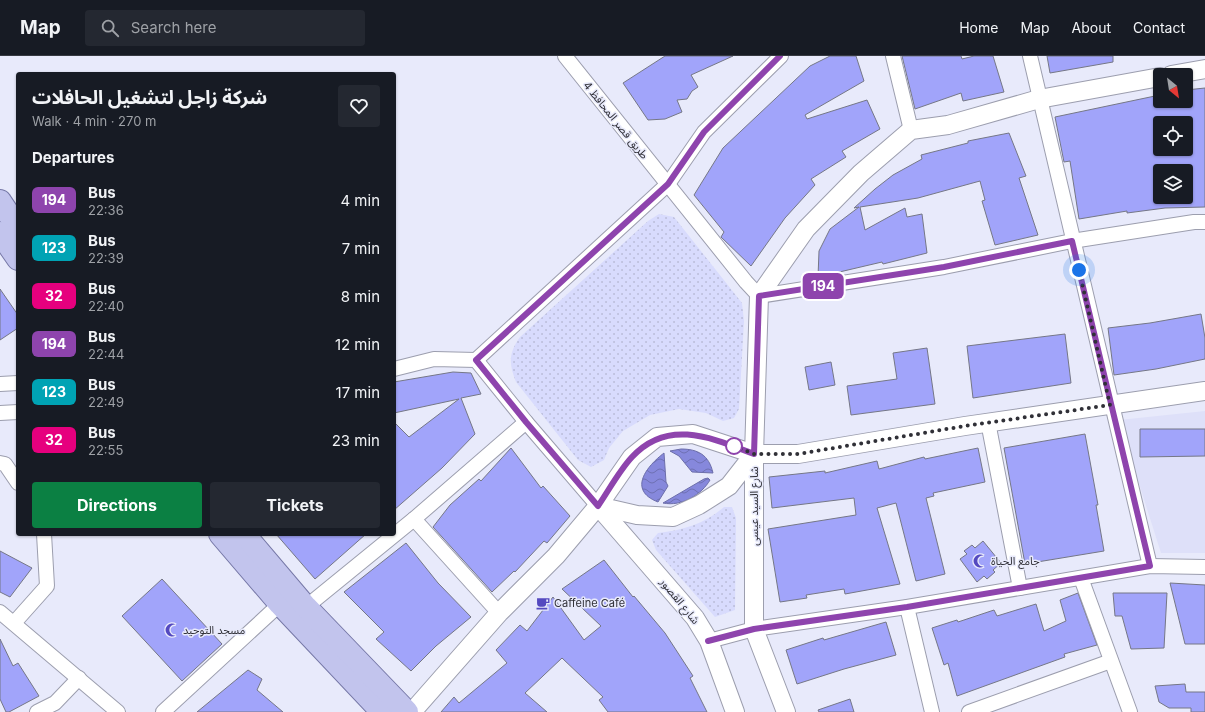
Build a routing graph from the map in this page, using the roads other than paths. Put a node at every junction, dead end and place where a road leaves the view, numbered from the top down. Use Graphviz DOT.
graph roads {
  1 [pos="565,56"];
  2 [pos="780,56"];
  3 [pos="893,56"];
  4 [pos="1030,56"];
  5 [pos="1205,69"];
  6 [pos="1193,71"];
  7 [pos="1153,78"];
  8 [pos="1039,99"];
  9 [pos="911,130"];
  10 [pos="668,184"];
  11 [pos="0,201"];
  12 [pos="1205,222"];
  13 [pos="16,225"];
  14 [pos="0,233"];
  15 [pos="1072,241"];
  16 [pos="16,256"];
  17 [pos="759,296"];
  18 [pos="476,360"];
  19 [pos="396,368"];
  20 [pos="16,383"];
  21 [pos="0,384"];
  22 [pos="1205,391"];
  23 [pos="1110,405"];
  24 [pos="16,412"];
  25 [pos="0,413"];
  26 [pos="526,422"];
  27 [pos="988,422"];
  28 [pos="754,454"];
  29 [pos="0,463"];
  30 [pos="16,480"];
  31 [pos="598,506"];
  32 [pos="414,519"];
  33 [pos="396,534"];
  34 [pos="44,536"];
  35 [pos="222,536"];
  36 [pos="246,536"];
  37 [pos="393,536"];
  38 [pos="1150,566"];
  39 [pos="1205,567"];
  40 [pos="1081,578"];
  41 [pos="1020,588"];
  42 [pos="280,604"];
  43 [pos="306,607"];
  44 [pos="907,607"];
  45 [pos="0,612"];
  46 [pos="499,613"];
  47 [pos="14,623"];
  48 [pos="754,629"];
  49 [pos="708,641"];
  50 [pos="1111,661"];
  51 [pos="79,678"];
  52 [pos="38,712"];
  53 [pos="118,712"];
  54 [pos="163,712"];
  55 [pos="382,712"];
  56 [pos="407,712"];
  57 [pos="412,712"];
  58 [pos="735,712"];
  59 [pos="786,712"];
  60 [pos="932,712"];
  61 [pos="969,712"];
  62 [pos="1130,712"];
  1 -- 10 [label="street, طريق قصر المحافظ 4"];
  2 -- 10 [label="street"];
  3 -- 9 [label="street"];
  4 -- 8 [label="street"];
  5 -- 6 [label="street"];
  7 -- 8 [label="street"];
  8 -- 9 [label="street"];
  8 -- 15 [label="street"];
  9 -- 17 [label="street"];
  10 -- 17 [label="street, طريق قصر المحافظ 4"];
  10 -- 18 [label="street"];
  11 -- 13 [label="main road"];
  12 -- 15 [label="street"];
  14 -- 16 [label="main road"];
  15 -- 17 [label="street"];
  15 -- 23 [label="street"];
  17 -- 28 [label="street"];
  18 -- 19 [label="street"];
  18 -- 26 [label="street"];
  20 -- 21 [label="street"];
  22 -- 23 [label="street, شارع السيد عيسى"];
  23 -- 27 [label="street, شارع السيد عيسى"];
  23 -- 38 [label="street"];
  24 -- 25 [label="street"];
  26 -- 31 [label="street"];
  26 -- 32 [label="street"];
  27 -- 28 [label="street, شارع السيد عيسى"];
  27 -- 41 [label="street"];
  28 -- 31 [label="street"];
  28 -- 31 [label="street"];
  28 -- 48 [label="street, شارع السيد عيسى"];
  29 -- 30 [label="street"];
  31 -- 46 [label="street"];
  31 -- 49 [label="street, شارع القصور"];
  32 -- 33 [label="street"];
  32 -- 46 [label="street"];
  34 -- 47 [label="street"];
  35 -- 42 [label="main road"];
  36 -- 43 [label="main road"];
  37 -- 43 [label="street"];
  38 -- 39 [label="street"];
  38 -- 40 [label="street"];
  40 -- 41 [label="street"];
  40 -- 50 [label="street"];
  41 -- 44 [label="street"];
  42 -- 54 [label="street"];
  42 -- 55 [label="main road"];
  43 -- 56 [label="main road"];
  44 -- 48 [label="street"];
  44 -- 60 [label="street"];
  45 -- 47 [label="street"];
  46 -- 57 [label="street"];
  47 -- 51 [label="street"];
  48 -- 49 [label="street"];
  48 -- 59 [label="street"];
  49 -- 58 [label="street, شارع القصور"];
  50 -- 61 [label="street"];
  50 -- 62 [label="street"];
  51 -- 52 [label="street"];
  51 -- 53 [label="street"];
}
